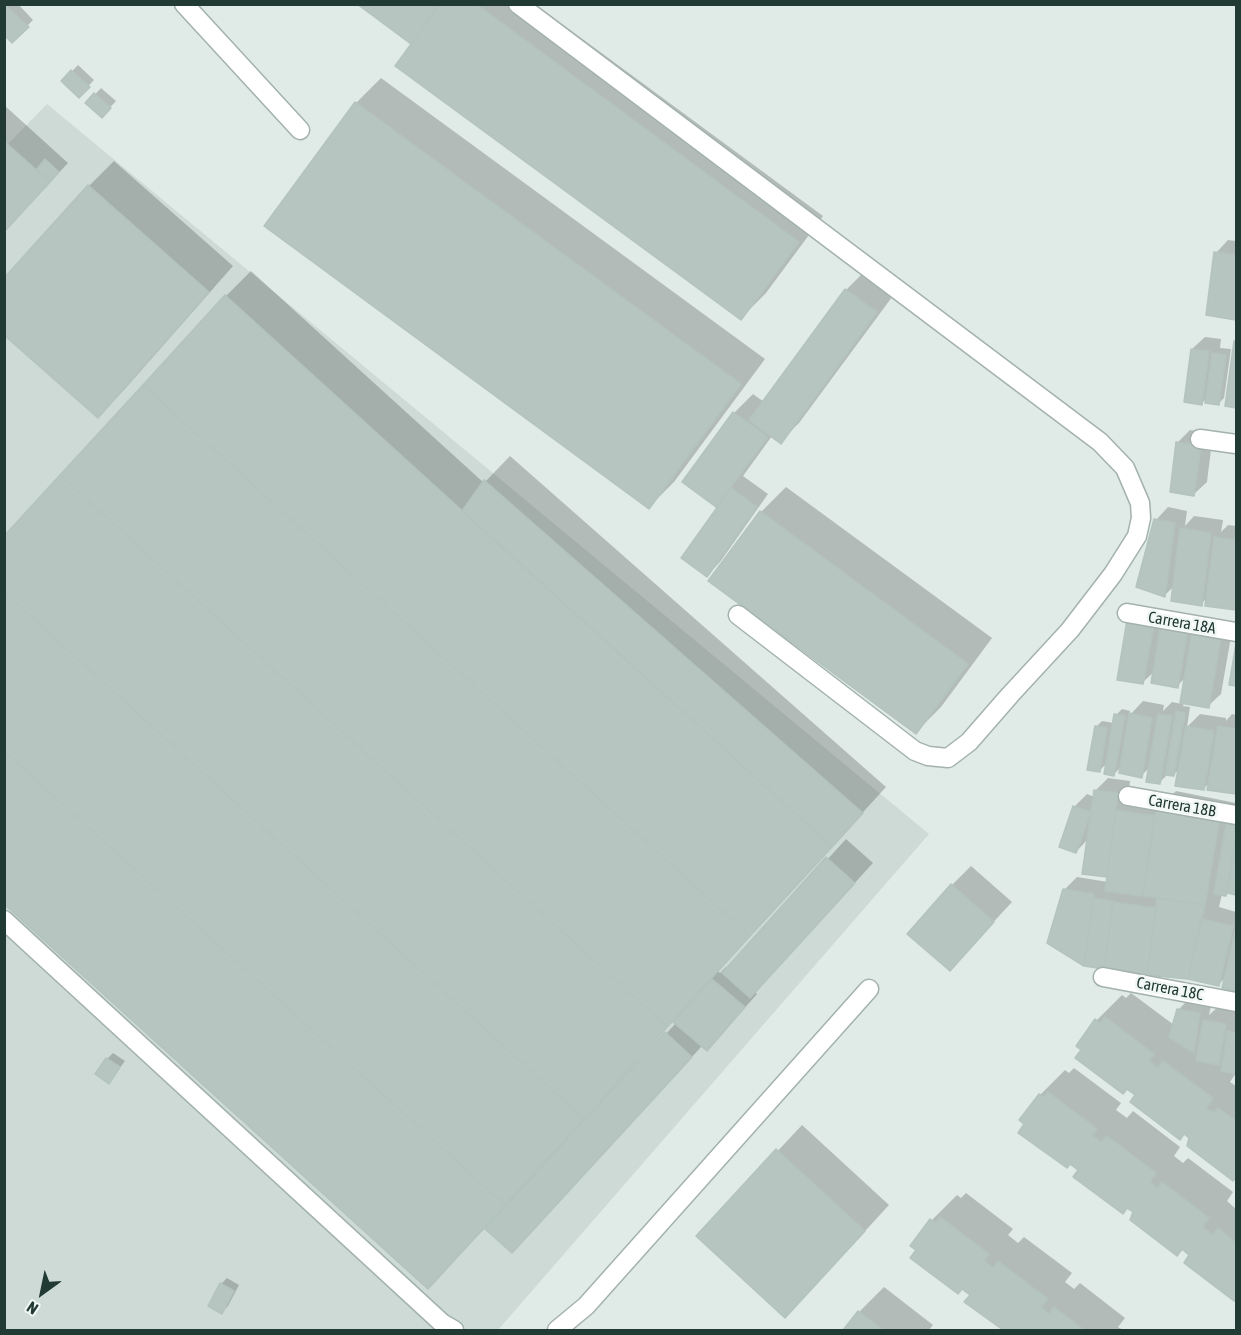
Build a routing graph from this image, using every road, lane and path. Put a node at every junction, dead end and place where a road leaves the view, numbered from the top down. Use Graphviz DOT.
graph roads {
  1 [pos="184,4"];
  2 [pos="518,4"];
  3 [pos="300,130"];
  4 [pos="1200,439"];
  5 [pos="1236,444"];
  6 [pos="1127,613"];
  7 [pos="738,615"];
  8 [pos="1236,632"];
  9 [pos="1128,796"];
  10 [pos="1236,815"];
  11 [pos="4,920"];
  12 [pos="1103,976"];
  13 [pos="869,988"];
  14 [pos="1236,1002"];
  15 [pos="454,1330"];
  16 [pos="557,1330"];
  1 -- 3 [label="street"];
  2 -- 7 [label="street"];
  4 -- 5 [label="street"];
  6 -- 8 [label="street, Carrera 18A"];
  9 -- 10 [label="street, Carrera 18B"];
  11 -- 15 [label="street"];
  12 -- 14 [label="street, Carrera 18C"];
  13 -- 16 [label="street"];
}
